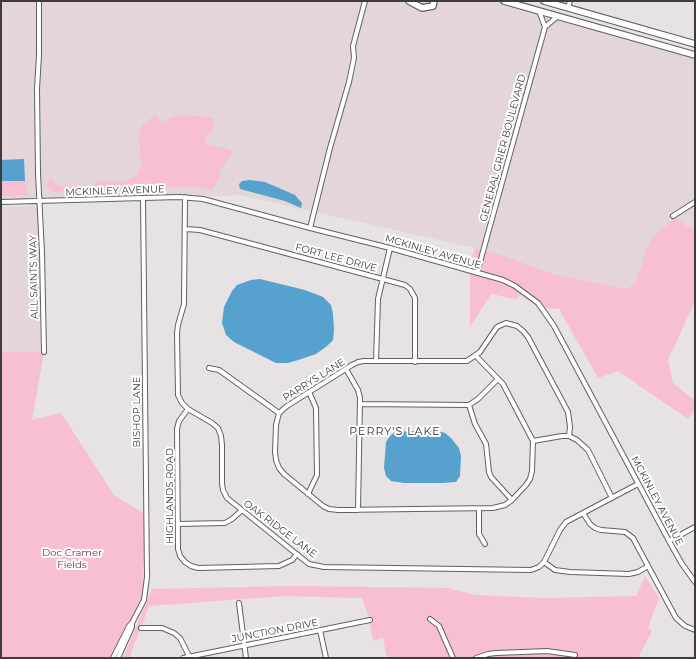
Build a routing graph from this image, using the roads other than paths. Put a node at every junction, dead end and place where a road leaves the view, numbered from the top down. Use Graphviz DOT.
graph roads {
  1 [pos="39,1"];
  2 [pos="365,1"];
  3 [pos="409,1"];
  4 [pos="434,1"];
  5 [pos="504,1"];
  6 [pos="544,1"];
  7 [pos="570,1"];
  8 [pos="568,8"];
  9 [pos="539,11"];
  10 [pos="558,16"];
  11 [pos="545,27"];
  12 [pos="695,43"];
  13 [pos="695,55"];
  14 [pos="185,197"];
  15 [pos="143,198"];
  16 [pos="40,201"];
  17 [pos="1,202"];
  18 [pos="695,202"];
  19 [pos="673,216"];
  20 [pos="310,228"];
  21 [pos="185,229"];
  22 [pos="390,248"];
  23 [pos="477,273"];
  24 [pos="383,278"];
  25 [pos="44,352"];
  26 [pos="476,356"];
  27 [pos="376,362"];
  28 [pos="416,362"];
  29 [pos="209,368"];
  30 [pos="346,369"];
  31 [pos="498,379"];
  32 [pos="309,392"];
  33 [pos="360,404"];
  34 [pos="469,405"];
  35 [pos="188,409"];
  36 [pos="279,413"];
  37 [pos="569,436"];
  38 [pos="533,440"];
  39 [pos="638,484"];
  40 [pos="308,494"];
  41 [pos="612,498"];
  42 [pos="512,500"];
  43 [pos="479,509"];
  44 [pos="358,510"];
  45 [pos="241,511"];
  46 [pos="584,513"];
  47 [pos="178,524"];
  48 [pos="695,527"];
  49 [pos="669,542"];
  50 [pos="485,544"];
  51 [pos="297,554"];
  52 [pos="544,562"];
  53 [pos="648,566"];
  54 [pos="695,582"];
  55 [pos="239,603"];
  56 [pos="430,618"];
  57 [pos="370,620"];
  58 [pos="132,623"];
  59 [pos="141,628"];
  60 [pos="320,630"];
  61 [pos="695,630"];
  62 [pos="243,646"];
  63 [pos="575,655"];
  64 [pos="189,656"];
  65 [pos="114,658"];
  66 [pos="118,658"];
  67 [pos="183,658"];
  68 [pos="246,658"];
  69 [pos="326,658"];
  70 [pos="453,658"];
  71 [pos="476,658"];
  1 -- 16 [label="street, ALL SAINTS WAY"];
  2 -- 20 [label="street"];
  3 -- 4 [label="highway"];
  5 -- 9 [label="highway"];
  6 -- 8 [label="highway"];
  7 -- 8 [label="street"];
  8 -- 12 [label="highway"];
  9 -- 10 [label="highway"];
  9 -- 11 [label="street"];
  10 -- 11 [label="street"];
  10 -- 13 [label="highway"];
  11 -- 23 [label="street, GENERAL GRIER BOULEVARD"];
  14 -- 15 [label="street, MCKINLEY AVENUE"];
  14 -- 20 [label="street, MCKINLEY AVENUE"];
  14 -- 21 [label="street, OAK RIDGE LANE"];
  15 -- 16 [label="street, MCKINLEY AVENUE"];
  15 -- 58 [label="street, BISHOP LANE"];
  16 -- 17 [label="street, MCKINLEY AVENUE"];
  16 -- 25 [label="street, ALL SAINTS WAY"];
  18 -- 19 [label="street"];
  20 -- 22 [label="street, MCKINLEY AVENUE"];
  21 -- 24 [label="street, FORT LEE DRIVE"];
  21 -- 35 [label="street, OAK RIDGE LANE"];
  22 -- 23 [label="street, MCKINLEY AVENUE"];
  22 -- 24 [label="street"];
  23 -- 39 [label="street, MCKINLEY AVENUE"];
  24 -- 27 [label="street"];
  24 -- 28 [label="street, FORT LEE DRIVE"];
  26 -- 28 [label="street, PARRYS LANE"];
  26 -- 31 [label="street"];
  26 -- 37 [label="street"];
  27 -- 28 [label="street, PARRYS LANE"];
  27 -- 30 [label="street, PARRYS LANE"];
  29 -- 36 [label="street"];
  30 -- 32 [label="street, PARRYS LANE"];
  30 -- 33 [label="street"];
  31 -- 34 [label="street"];
  31 -- 38 [label="street"];
  32 -- 36 [label="street, PARRYS LANE"];
  32 -- 40 [label="street"];
  33 -- 34 [label="street"];
  33 -- 44 [label="street"];
  34 -- 42 [label="street"];
  35 -- 45 [label="street, OAK RIDGE LANE"];
  35 -- 47 [label="street, HIGHLANDS ROAD"];
  36 -- 40 [label="street, PARRYS LANE"];
  37 -- 38 [label="street"];
  37 -- 41 [label="street"];
  38 -- 42 [label="street, PARRYS LANE"];
  39 -- 41 [label="street"];
  39 -- 49 [label="street, MCKINLEY AVENUE"];
  40 -- 44 [label="street, PARRYS LANE"];
  41 -- 46 [label="street"];
  42 -- 43 [label="street, PARRYS LANE"];
  43 -- 44 [label="street, PARRYS LANE"];
  43 -- 50 [label="street"];
  45 -- 47 [label="street"];
  45 -- 51 [label="street, OAK RIDGE LANE"];
  46 -- 52 [label="street"];
  46 -- 53 [label="street"];
  47 -- 51 [label="street, HIGHLANDS ROAD"];
  48 -- 49 [label="street"];
  49 -- 54 [label="street, MCKINLEY AVENUE"];
  51 -- 52 [label="street, OAK RIDGE LANE"];
  52 -- 53 [label="street"];
  53 -- 61 [label="street"];
  55 -- 62 [label="street"];
  56 -- 70 [label="street"];
  57 -- 60 [label="street, JUNCTION DRIVE"];
  58 -- 65 [label="street, BISHOP LANE"];
  58 -- 66 [label="street, BISHOP LANE"];
  59 -- 64 [label="street"];
  60 -- 62 [label="street, JUNCTION DRIVE"];
  60 -- 69 [label="street"];
  62 -- 64 [label="street, JUNCTION DRIVE"];
  62 -- 68 [label="street"];
  63 -- 71 [label="street"];
  64 -- 67 [label="street, JUNCTION DRIVE"];
}
